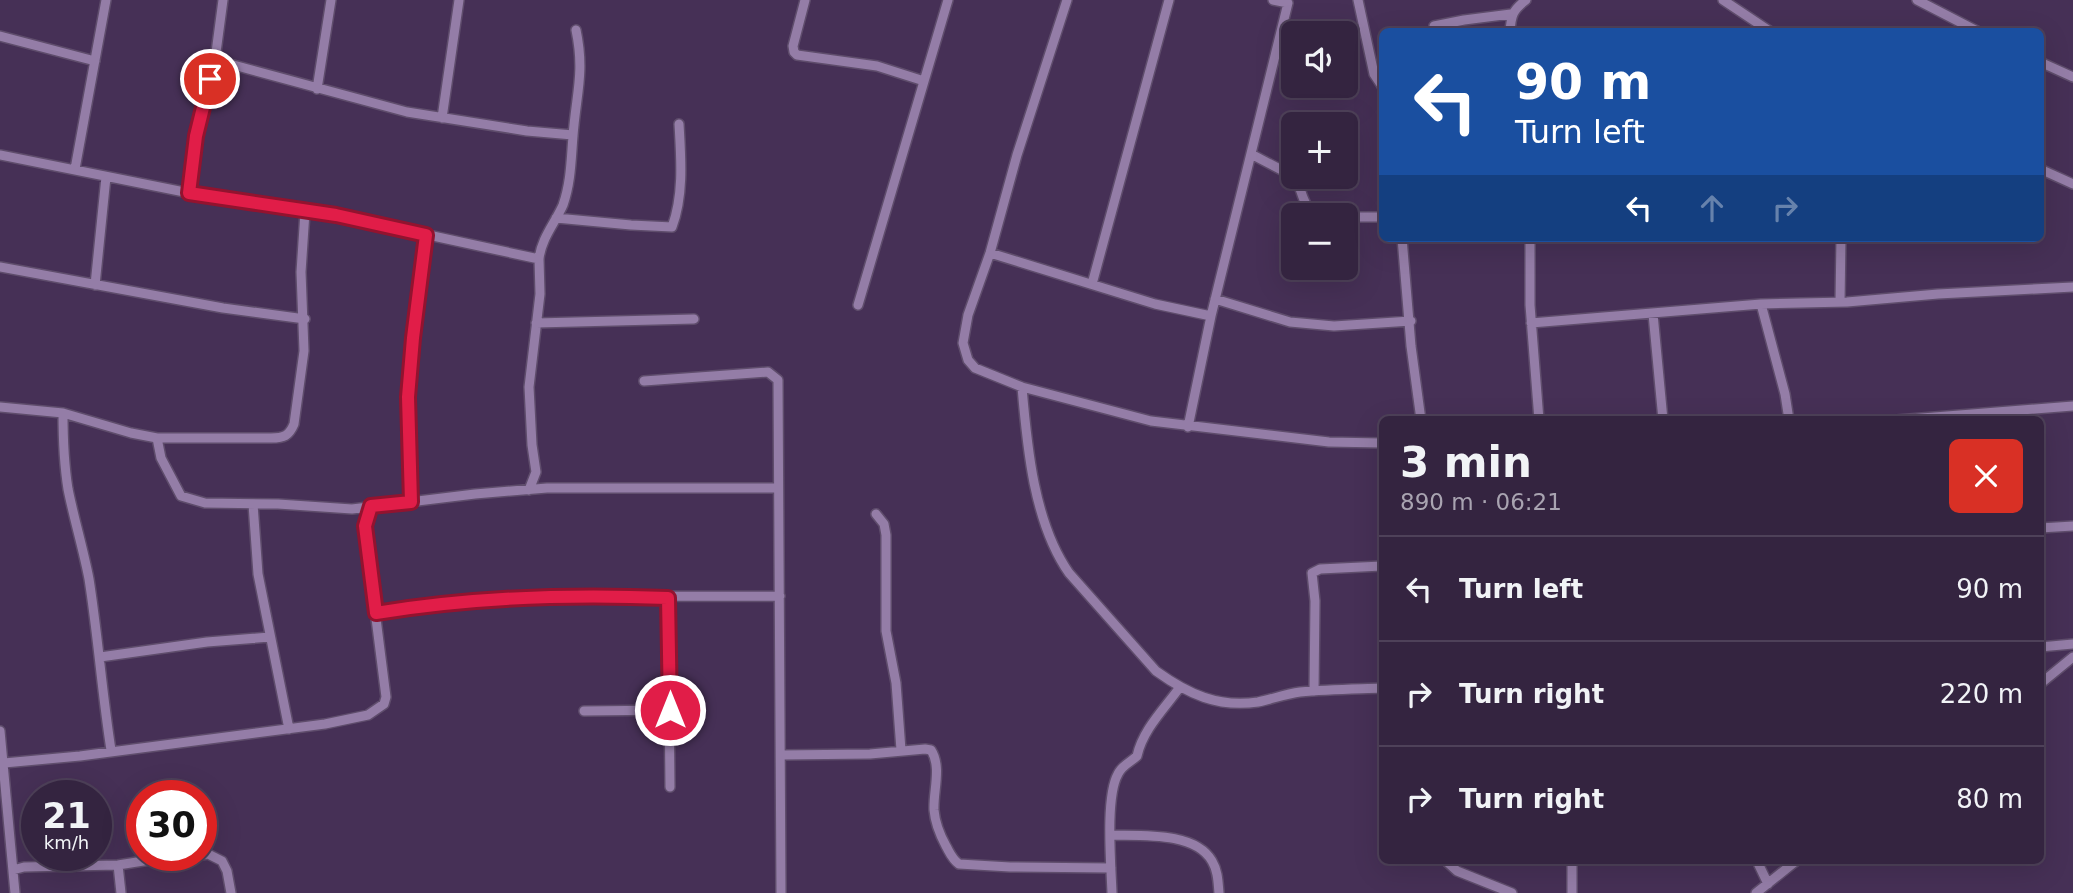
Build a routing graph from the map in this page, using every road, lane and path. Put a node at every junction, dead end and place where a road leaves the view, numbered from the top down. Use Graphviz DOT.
graph roads {
  1 [pos="106,0"];
  2 [pos="223,0"];
  3 [pos="331,0"];
  4 [pos="459,0"];
  5 [pos="805,0"];
  6 [pos="947,0"];
  7 [pos="1066,0"];
  8 [pos="1169,0"];
  9 [pos="1273,0"];
  10 [pos="1358,0"];
  11 [pos="1526,0"];
  12 [pos="1723,0"];
  13 [pos="1917,0"];
  14 [pos="1289,2"];
  15 [pos="1511,14"];
  16 [pos="1434,26"];
  17 [pos="1510,28"];
  18 [pos="1765,28"];
  19 [pos="1971,28"];
  20 [pos="576,30"];
  21 [pos="0,36"];
  22 [pos="215,60"];
  23 [pos="95,61"];
  24 [pos="2044,64"];
  25 [pos="2073,77"];
  26 [pos="924,81"];
  27 [pos="1379,82"];
  28 [pos="317,89"];
  29 [pos="442,118"];
  30 [pos="679,124"];
  31 [pos="573,135"];
  32 [pos="1251,154"];
  33 [pos="0,155"];
  34 [pos="75,169"];
  35 [pos="1281,169"];
  36 [pos="2044,171"];
  37 [pos="106,177"];
  38 [pos="2073,184"];
  39 [pos="189,193"];
  40 [pos="304,212"];
  41 [pos="1358,217"];
  42 [pos="1379,217"];
  43 [pos="556,218"];
  44 [pos="426,235"];
  45 [pos="1402,242"];
  46 [pos="1530,242"];
  47 [pos="1841,242"];
  48 [pos="990,253"];
  49 [pos="538,259"];
  50 [pos="0,267"];
  51 [pos="1092,284"];
  52 [pos="95,285"];
  53 [pos="2073,287"];
  54 [pos="1215,299"];
  55 [pos="1840,302"];
  56 [pos="1761,304"];
  57 [pos="858,305"];
  58 [pos="1653,314"];
  59 [pos="1210,316"];
  60 [pos="304,319"];
  61 [pos="694,319"];
  62 [pos="1411,321"];
  63 [pos="536,323"];
  64 [pos="1531,323"];
  65 [pos="644,381"];
  66 [pos="1022,387"];
  67 [pos="2073,406"];
  68 [pos="0,407"];
  69 [pos="63,414"];
  70 [pos="1420,416"];
  71 [pos="1539,416"];
  72 [pos="1663,416"];
  73 [pos="1788,416"];
  74 [pos="1947,416"];
  75 [pos="1188,427"];
  76 [pos="158,438"];
  77 [pos="1379,443"];
  78 [pos="536,471"];
  79 [pos="547,488"];
  80 [pos="778,488"];
  81 [pos="529,489"];
  82 [pos="411,502"];
  83 [pos="253,504"];
  84 [pos="371,506"];
  85 [pos="352,509"];
  86 [pos="876,514"];
  87 [pos="365,526"];
  88 [pos="2073,526"];
  89 [pos="2044,528"];
  90 [pos="1379,566"];
  91 [pos="780,596"];
  92 [pos="668,598"];
  93 [pos="376,613"];
  94 [pos="270,638"];
  95 [pos="2073,644"];
  96 [pos="2044,647"];
  97 [pos="100,657"];
  98 [pos="2073,657"];
  99 [pos="2044,681"];
  100 [pos="1181,687"];
  101 [pos="1379,688"];
  102 [pos="1314,691"];
  103 [pos="670,710"];
  104 [pos="584,711"];
  105 [pos="289,729"];
  106 [pos="0,731"];
  107 [pos="111,750"];
  108 [pos="901,750"];
  109 [pos="781,755"];
  110 [pos="4,763"];
  111 [pos="670,787"];
  112 [pos="1111,835"];
  113 [pos="217,858"];
  114 [pos="126,864"];
  115 [pos="1449,864"];
  116 [pos="1572,864"];
  117 [pos="1758,864"];
  118 [pos="1792,864"];
  119 [pos="118,865"];
  120 [pos="1111,868"];
  121 [pos="13,870"];
  122 [pos="1768,884"];
  123 [pos="15,893"];
  124 [pos="121,893"];
  125 [pos="231,893"];
  126 [pos="780,893"];
  127 [pos="1112,893"];
  128 [pos="1219,893"];
  129 [pos="1511,893"];
  130 [pos="1572,893"];
  131 [pos="1756,893"];
  1 -- 23 [label="street"];
  2 -- 22 [label="street"];
  3 -- 28 [label="street"];
  4 -- 29 [label="street"];
  5 -- 26 [label="street"];
  6 -- 26 [label="street"];
  7 -- 48 [label="street"];
  8 -- 51 [label="street"];
  9 -- 14 [label="street"];
  10 -- 27 [label="street"];
  11 -- 15 [label="street"];
  12 -- 18 [label="street"];
  13 -- 19 [label="street"];
  14 -- 32 [label="street"];
  15 -- 16 [label="street"];
  15 -- 17 [label="street"];
  20 -- 31 [label="street"];
  21 -- 23 [label="street"];
  22 -- 28 [label="street"];
  22 -- 39 [label="street"];
  23 -- 34 [label="street"];
  24 -- 25 [label="street"];
  26 -- 57 [label="street"];
  28 -- 29 [label="street"];
  29 -- 31 [label="street"];
  30 -- 43 [label="street"];
  31 -- 43 [label="street"];
  32 -- 35 [label="street"];
  32 -- 54 [label="street"];
  33 -- 34 [label="street"];
  34 -- 37 [label="street"];
  36 -- 38 [label="street"];
  37 -- 39 [label="street"];
  37 -- 52 [label="street"];
  39 -- 40 [label="street"];
  40 -- 44 [label="street"];
  40 -- 60 [label="street"];
  41 -- 42 [label="street"];
  43 -- 49 [label="street"];
  44 -- 49 [label="street"];
  44 -- 82 [label="street"];
  45 -- 62 [label="street"];
  46 -- 64 [label="street"];
  47 -- 55 [label="street"];
  48 -- 51 [label="street"];
  48 -- 66 [label="street"];
  49 -- 63 [label="street"];
  50 -- 52 [label="street"];
  51 -- 59 [label="street"];
  52 -- 60 [label="street"];
  53 -- 55 [label="street"];
  54 -- 59 [label="street"];
  54 -- 62 [label="street"];
  55 -- 56 [label="street"];
  56 -- 58 [label="street"];
  56 -- 73 [label="street"];
  58 -- 64 [label="street"];
  58 -- 72 [label="street"];
  59 -- 75 [label="street"];
  60 -- 76 [label="street"];
  61 -- 63 [label="street"];
  62 -- 70 [label="street"];
  63 -- 78 [label="street"];
  64 -- 71 [label="street"];
  65 -- 80 [label="street"];
  66 -- 75 [label="street"];
  66 -- 100 [label="street"];
  67 -- 74 [label="street"];
  68 -- 69 [label="street"];
  69 -- 76 [label="street"];
  69 -- 97 [label="street"];
  75 -- 77 [label="street"];
  76 -- 83 [label="street"];
  78 -- 79 [label="street"];
  78 -- 81 [label="street"];
  79 -- 80 [label="street"];
  79 -- 81 [label="street"];
  80 -- 91 [label="street"];
  81 -- 82 [label="street"];
  82 -- 84 [label="street"];
  83 -- 85 [label="street"];
  83 -- 94 [label="street"];
  84 -- 85 [label="street"];
  84 -- 87 [label="street"];
  85 -- 87 [label="street"];
  86 -- 108 [label="street"];
  87 -- 93 [label="street"];
  88 -- 89 [label="street"];
  90 -- 102 [label="street"];
  91 -- 92 [label="street"];
  91 -- 109 [label="street"];
  92 -- 93 [label="street"];
  92 -- 103 [label="street"];
  93 -- 105 [label="street"];
  94 -- 97 [label="street"];
  94 -- 105 [label="street"];
  95 -- 96 [label="street"];
  97 -- 107 [label="street"];
  98 -- 99 [label="street"];
  100 -- 102 [label="street"];
  100 -- 112 [label="street"];
  101 -- 102 [label="street"];
  103 -- 104 [label="street"];
  103 -- 111 [label="street"];
  105 -- 107 [label="street"];
  106 -- 110 [label="street"];
  107 -- 110 [label="street"];
  108 -- 109 [label="street"];
  108 -- 120 [label="street"];
  109 -- 126 [label="street"];
  110 -- 121 [label="street"];
  112 -- 120 [label="street"];
  112 -- 128 [label="street"];
  113 -- 125 [label="street"];
  114 -- 119 [label="street"];
  115 -- 129 [label="street"];
  116 -- 130 [label="street"];
  117 -- 122 [label="street"];
  118 -- 122 [label="street"];
  119 -- 121 [label="street"];
  119 -- 124 [label="street"];
  120 -- 127 [label="street"];
  121 -- 123 [label="street"];
  122 -- 131 [label="street"];
}
